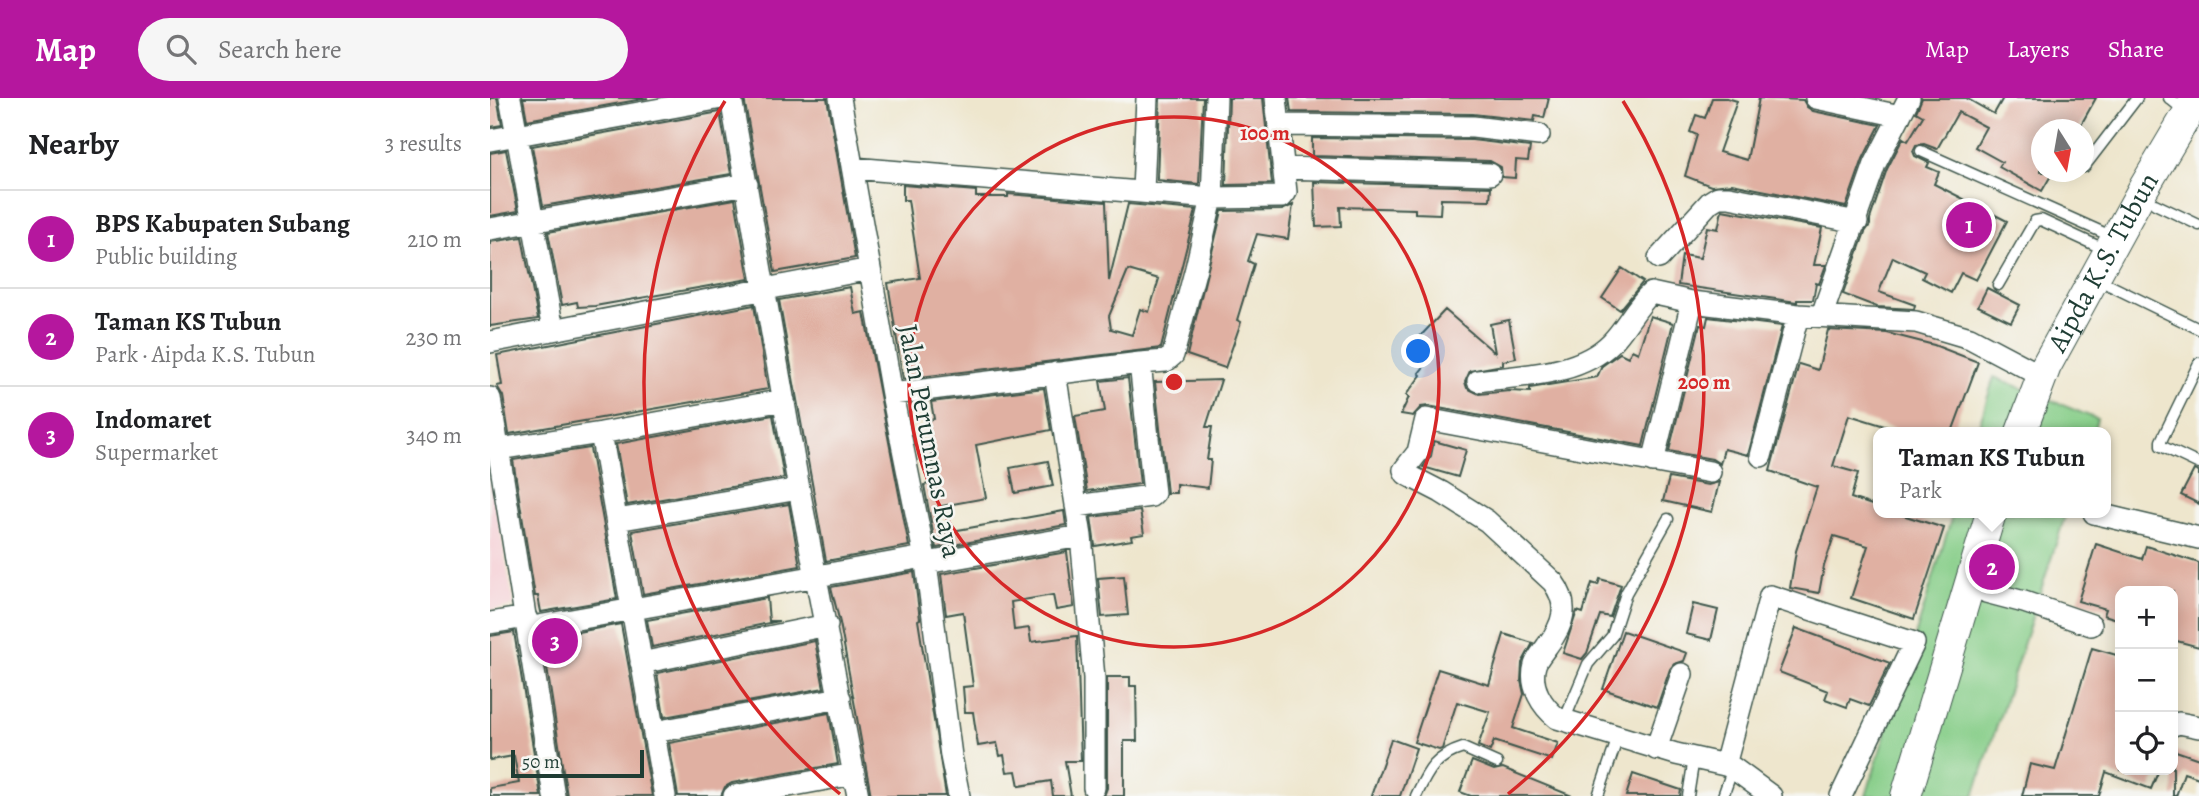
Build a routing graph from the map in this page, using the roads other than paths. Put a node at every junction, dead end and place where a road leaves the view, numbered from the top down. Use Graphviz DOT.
graph roads {
  1 [pos="510,98"];
  2 [pos="722,98"];
  3 [pos="731,98"];
  4 [pos="840,98"];
  5 [pos="1147,98"];
  6 [pos="1216,98"];
  7 [pos="1276,98"];
  8 [pos="1816,98"];
  9 [pos="2137,98"];
  10 [pos="1905,107"];
  11 [pos="2190,111"];
  12 [pos="1279,125"];
  13 [pos="517,135"];
  14 [pos="1539,135"];
  15 [pos="490,139"];
  16 [pos="1921,151"];
  17 [pos="2094,153"];
  18 [pos="853,168"];
  19 [pos="1283,168"];
  20 [pos="1490,174"];
  21 [pos="747,184"];
  22 [pos="1143,191"];
  23 [pos="1212,198"];
  24 [pos="2155,204"];
  25 [pos="533,222"];
  26 [pos="1857,222"];
  27 [pos="2199,225"];
  28 [pos="490,229"];
  29 [pos="2112,245"];
  30 [pos="1659,258"];
  31 [pos="870,269"];
  32 [pos="1998,285"];
  33 [pos="2109,285"];
  34 [pos="766,289"];
  35 [pos="1692,302"];
  36 [pos="1798,315"];
  37 [pos="1822,315"];
  38 [pos="2199,329"];
  39 [pos="553,330"];
  40 [pos="490,342"];
  41 [pos="1140,363"];
  42 [pos="2199,363"];
  43 [pos="1055,373"];
  44 [pos="2042,376"];
  45 [pos="1478,381"];
  46 [pos="892,394"];
  47 [pos="490,398"];
  48 [pos="784,400"];
  49 [pos="2023,427"];
  50 [pos="2042,427"];
  51 [pos="601,433"];
  52 [pos="1761,456"];
  53 [pos="497,459"];
  54 [pos="1653,462"];
  55 [pos="2199,464"];
  56 [pos="1710,472"];
  57 [pos="800,489"];
  58 [pos="1076,506"];
  59 [pos="2111,517"];
  60 [pos="1989,518"];
  61 [pos="2008,518"];
  62 [pos="1668,519"];
  63 [pos="617,520"];
  64 [pos="1081,537"];
  65 [pos="2199,538"];
  66 [pos="925,560"];
  67 [pos="816,576"];
  68 [pos="1986,592"];
  69 [pos="633,610"];
  70 [pos="527,622"];
  71 [pos="490,623"];
  72 [pos="827,625"];
  73 [pos="2091,625"];
  74 [pos="641,663"];
  75 [pos="1682,674"];
  76 [pos="840,698"];
  77 [pos="1564,720"];
  78 [pos="2178,723"];
  79 [pos="2199,727"];
  80 [pos="654,732"];
  81 [pos="1618,737"];
  82 [pos="1657,749"];
  83 [pos="1694,758"];
  84 [pos="1497,763"];
  85 [pos="1729,767"];
  86 [pos="854,774"];
  87 [pos="1094,788"];
  88 [pos="554,796"];
  89 [pos="665,796"];
  90 [pos="734,796"];
  91 [pos="858,796"];
  92 [pos="959,796"];
  93 [pos="1416,796"];
  94 [pos="1598,796"];
  95 [pos="1688,796"];
  96 [pos="1723,796"];
  97 [pos="1770,796"];
  98 [pos="1841,796"];
  99 [pos="1906,796"];
  100 [pos="1925,796"];
  1 -- 13 [label="street"];
  2 -- 13 [label="street"];
  3 -- 21 [label="street"];
  4 -- 18 [label="street, Jalan Perumnas Raya"];
  5 -- 22 [label="street"];
  6 -- 23 [label="street"];
  7 -- 12 [label="street"];
  8 -- 10 [label="street"];
  9 -- 17 [label="lane"];
  10 -- 26 [label="street"];
  11 -- 24 [label="street, Aipda K.S. Tubun"];
  11 -- 29 [label="street, Aipda K.S. Tubun"];
  12 -- 14 [label="street"];
  12 -- 19 [label="street"];
  13 -- 15 [label="street"];
  13 -- 25 [label="street"];
  16 -- 29 [label="lane"];
  18 -- 22 [label="street"];
  18 -- 31 [label="street, Jalan Perumnas Raya"];
  19 -- 20 [label="street"];
  19 -- 23 [label="street"];
  21 -- 25 [label="street"];
  21 -- 34 [label="street"];
  22 -- 23 [label="street"];
  23 -- 41 [label="street"];
  24 -- 27 [label="lane"];
  24 -- 33 [label="street, Aipda K.S. Tubun"];
  25 -- 28 [label="street"];
  25 -- 39 [label="street"];
  26 -- 30 [label="street"];
  26 -- 37 [label="street"];
  29 -- 32 [label="lane"];
  29 -- 44 [label="street, Aipda K.S. Tubun"];
  31 -- 34 [label="street"];
  31 -- 46 [label="street, Jalan Perumnas Raya"];
  33 -- 38 [label="lane"];
  33 -- 50 [label="street, Aipda K.S. Tubun"];
  34 -- 39 [label="street"];
  34 -- 48 [label="street"];
  35 -- 36 [label="street"];
  35 -- 45 [label="street"];
  35 -- 54 [label="street"];
  36 -- 37 [label="street"];
  36 -- 52 [label="street"];
  37 -- 44 [label="street"];
  39 -- 40 [label="street"];
  41 -- 43 [label="street"];
  41 -- 58 [label="street"];
  42 -- 55 [label="lane"];
  43 -- 46 [label="street"];
  43 -- 58 [label="street"];
  44 -- 49 [label="street, Aipda K.S. Tubun"];
  46 -- 66 [label="street, Jalan Perumnas Raya"];
  47 -- 53 [label="street"];
  48 -- 51 [label="street"];
  48 -- 57 [label="street"];
  51 -- 53 [label="street"];
  51 -- 63 [label="street"];
  53 -- 70 [label="street"];
  54 -- 56 [label="street"];
  54 -- 77 [label="street"];
  57 -- 63 [label="street"];
  57 -- 67 [label="street"];
  58 -- 64 [label="street"];
  59 -- 65 [label="street"];
  60 -- 99 [label="street"];
  61 -- 68 [label="street"];
  62 -- 77 [label="lane"];
  63 -- 69 [label="street"];
  64 -- 66 [label="street"];
  64 -- 87 [label="street"];
  66 -- 67 [label="street"];
  66 -- 92 [label="street, Jalan Perumnas Raya"];
  67 -- 69 [label="street"];
  67 -- 72 [label="street"];
  68 -- 73 [label="street"];
  68 -- 100 [label="street"];
  69 -- 70 [label="street"];
  69 -- 74 [label="street"];
  70 -- 71 [label="street"];
  70 -- 88 [label="street"];
  72 -- 74 [label="street"];
  72 -- 76 [label="street"];
  74 -- 80 [label="street"];
  75 -- 82 [label="street"];
  76 -- 80 [label="street"];
  76 -- 86 [label="street"];
  77 -- 81 [label="street"];
  78 -- 79 [label="street"];
  80 -- 89 [label="street"];
  81 -- 82 [label="street"];
  81 -- 94 [label="lane"];
  82 -- 83 [label="street"];
  83 -- 85 [label="street"];
  83 -- 95 [label="lane"];
  84 -- 93 [label="lane"];
  85 -- 96 [label="lane"];
  85 -- 97 [label="street"];
  85 -- 98 [label="street"];
  86 -- 90 [label="street"];
  86 -- 91 [label="street"];
}
